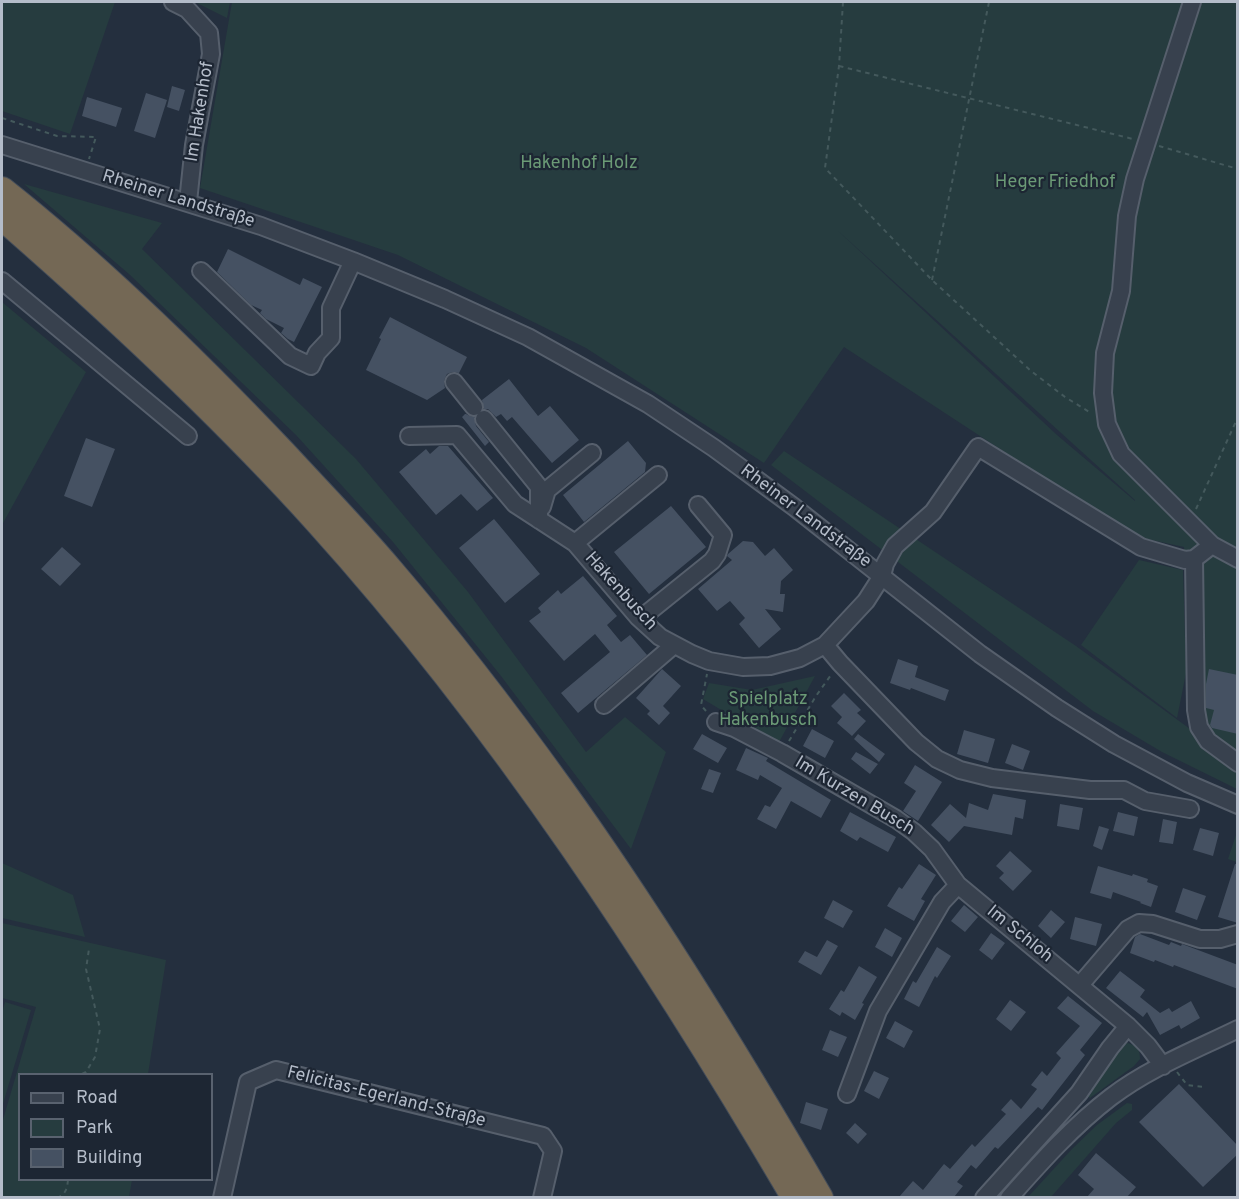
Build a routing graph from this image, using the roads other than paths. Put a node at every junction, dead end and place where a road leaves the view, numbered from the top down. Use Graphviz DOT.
graph roads {
  1 [pos="173,2"];
  2 [pos="1192,2"];
  3 [pos="2,144"];
  4 [pos="5,201"];
  5 [pos="188,202"];
  6 [pos="353,261"];
  7 [pos="201,271"];
  8 [pos="2,281"];
  9 [pos="454,382"];
  10 [pos="188,436"];
  11 [pos="409,436"];
  12 [pos="592,453"];
  13 [pos="658,475"];
  14 [pos="698,505"];
  15 [pos="539,520"];
  16 [pos="575,543"];
  17 [pos="1212,545"];
  18 [pos="1194,559"];
  19 [pos="1238,559"];
  20 [pos="882,576"];
  21 [pos="640,619"];
  22 [pos="674,645"];
  23 [pos="825,645"];
  24 [pos="604,705"];
  25 [pos="716,722"];
  26 [pos="1238,763"];
  27 [pos="1238,805"];
  28 [pos="1190,809"];
  29 [pos="958,885"];
  30 [pos="1238,934"];
  31 [pos="1080,985"];
  32 [pos="1128,1026"];
  33 [pos="1238,1029"];
  34 [pos="1166,1064"];
  35 [pos="847,1095"];
  36 [pos="222,1197"];
  37 [pos="542,1197"];
  38 [pos="795,1197"];
  39 [pos="820,1197"];
  40 [pos="984,1197"];
  41 [pos="1009,1197"];
  1 -- 5 [label="street, Im Hakenhof"];
  2 -- 17 [label="street"];
  3 -- 5 [label="street, Rheiner Landstraße"];
  4 -- 38 [label="highway"];
  4 -- 39 [label="highway"];
  5 -- 6 [label="street, Rheiner Landstraße"];
  6 -- 7 [label="street"];
  6 -- 20 [label="street, Rheiner Landstraße"];
  8 -- 10 [label="street"];
  9 -- 15 [label="street"];
  11 -- 15 [label="street, Hakenbusch"];
  12 -- 15 [label="street"];
  13 -- 16 [label="street"];
  14 -- 21 [label="street"];
  15 -- 16 [label="street, Hakenbusch"];
  16 -- 21 [label="street, Hakenbusch"];
  17 -- 18 [label="street"];
  17 -- 19 [label="street"];
  18 -- 20 [label="street, Hakenbusch"];
  18 -- 26 [label="street"];
  20 -- 23 [label="street, Hakenbusch"];
  20 -- 27 [label="street, Rheiner Landstraße"];
  21 -- 22 [label="street, Hakenbusch"];
  22 -- 23 [label="street, Hakenbusch"];
  22 -- 24 [label="street"];
  23 -- 28 [label="street"];
  25 -- 29 [label="street, Im Kurzen Busch"];
  29 -- 31 [label="street, Im Schloh"];
  29 -- 35 [label="street"];
  30 -- 31 [label="street"];
  31 -- 32 [label="street, Im Schloh"];
  32 -- 34 [label="street, Im Schloh"];
  32 -- 40 [label="street"];
  33 -- 34 [label="street"];
  34 -- 41 [label="street"];
  36 -- 37 [label="street, Felicitas-Egerland-Straße"];
}
